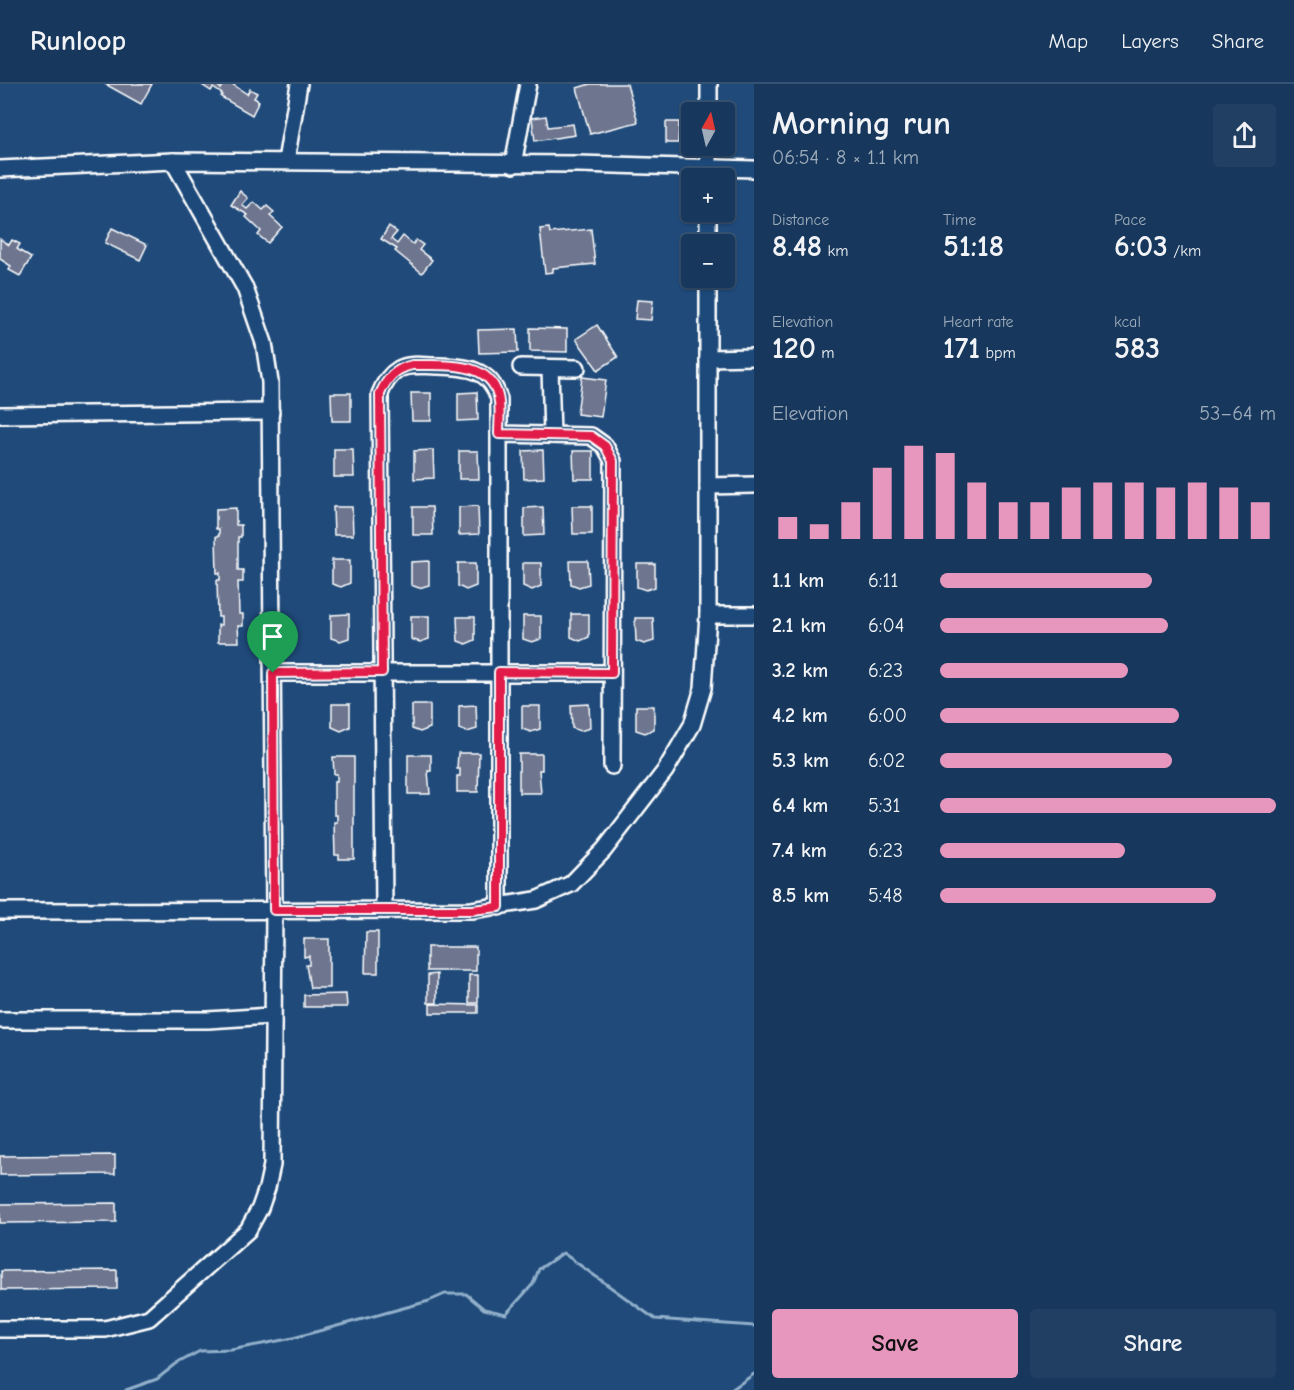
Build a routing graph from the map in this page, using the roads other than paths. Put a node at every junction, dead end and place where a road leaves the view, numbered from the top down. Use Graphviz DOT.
graph roads {
  1 [pos="299,84"];
  2 [pos="528,84"];
  3 [pos="709,84"];
  4 [pos="709,102"];
  5 [pos="172,161"];
  6 [pos="286,161"];
  7 [pos="513,165"];
  8 [pos="0,169"];
  9 [pos="754,169"];
  10 [pos="735,170"];
  11 [pos="681,171"];
  12 [pos="708,288"];
  13 [pos="754,357"];
  14 [pos="708,358"];
  15 [pos="521,367"];
  16 [pos="550,368"];
  17 [pos="577,368"];
  18 [pos="271,412"];
  19 [pos="0,415"];
  20 [pos="499,434"];
  21 [pos="552,435"];
  22 [pos="754,485"];
  23 [pos="708,486"];
  24 [pos="708,615"];
  25 [pos="754,615"];
  26 [pos="382,672"];
  27 [pos="499,672"];
  28 [pos="273,673"];
  29 [pos="612,673"];
  30 [pos="612,766"];
  31 [pos="499,907"];
  32 [pos="274,910"];
  33 [pos="384,910"];
  34 [pos="0,911"];
  35 [pos="271,1016"];
  36 [pos="0,1020"];
  37 [pos="0,1329"];
  1 -- 6 [label="street"];
  2 -- 7 [label="street"];
  3 -- 4 [label="street"];
  5 -- 6 [label="street"];
  5 -- 8 [label="street"];
  5 -- 18 [label="street"];
  6 -- 7 [label="street"];
  7 -- 11 [label="street"];
  9 -- 10 [label="street"];
  12 -- 14 [label="street"];
  13 -- 14 [label="street"];
  14 -- 23 [label="street"];
  15 -- 16 [label="street"];
  16 -- 17 [label="street"];
  16 -- 21 [label="street"];
  18 -- 19 [label="street"];
  18 -- 28 [label="street"];
  20 -- 21 [label="street"];
  20 -- 26 [label="street"];
  20 -- 27 [label="street"];
  21 -- 29 [label="street"];
  22 -- 23 [label="street"];
  23 -- 24 [label="street"];
  24 -- 25 [label="street"];
  24 -- 31 [label="street"];
  26 -- 27 [label="street"];
  26 -- 28 [label="street"];
  26 -- 33 [label="street"];
  27 -- 29 [label="street"];
  27 -- 31 [label="street"];
  28 -- 32 [label="street"];
  29 -- 30 [label="street"];
  31 -- 33 [label="street"];
  32 -- 33 [label="street"];
  32 -- 34 [label="street"];
  32 -- 35 [label="street"];
  35 -- 36 [label="street"];
  35 -- 37 [label="street"];
}
